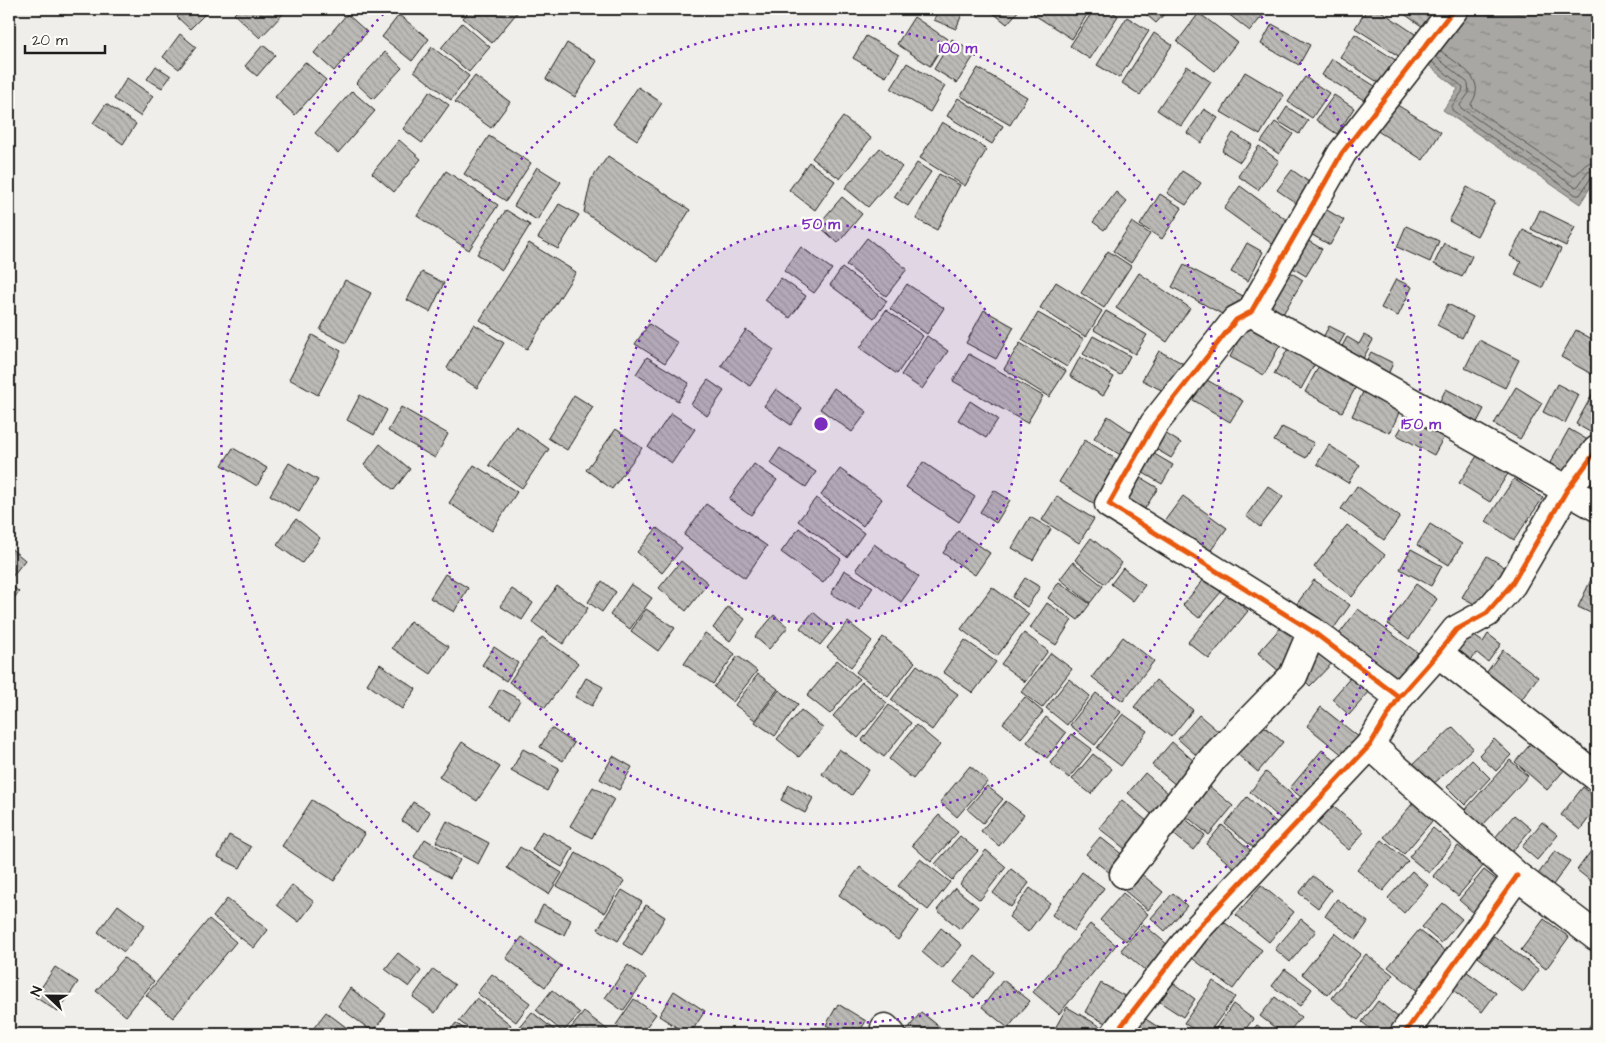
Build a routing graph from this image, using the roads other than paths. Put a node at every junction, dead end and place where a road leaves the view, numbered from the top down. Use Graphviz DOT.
graph roads {
  1 [pos="1454,9"];
  2 [pos="1252,312"];
  3 [pos="1597,450"];
  4 [pos="1567,490"];
  5 [pos="1597,507"];
  6 [pos="1312,631"];
  7 [pos="1438,653"];
  8 [pos="1399,697"];
  9 [pos="1370,745"];
  10 [pos="1597,777"];
  11 [pos="1124,874"];
  12 [pos="1517,876"];
  13 [pos="1597,937"];
  14 [pos="1115,1034"];
  15 [pos="1404,1034"];
  1 -- 2 [label="street"];
  2 -- 4 [label="street"];
  2 -- 6 [label="street"];
  3 -- 4 [label="street"];
  4 -- 5 [label="street"];
  4 -- 7 [label="street"];
  6 -- 8 [label="street"];
  6 -- 11 [label="street"];
  7 -- 8 [label="street"];
  7 -- 10 [label="street"];
  8 -- 9 [label="street"];
  9 -- 12 [label="street"];
  9 -- 14 [label="street"];
  12 -- 13 [label="street"];
  12 -- 15 [label="street"];
}
